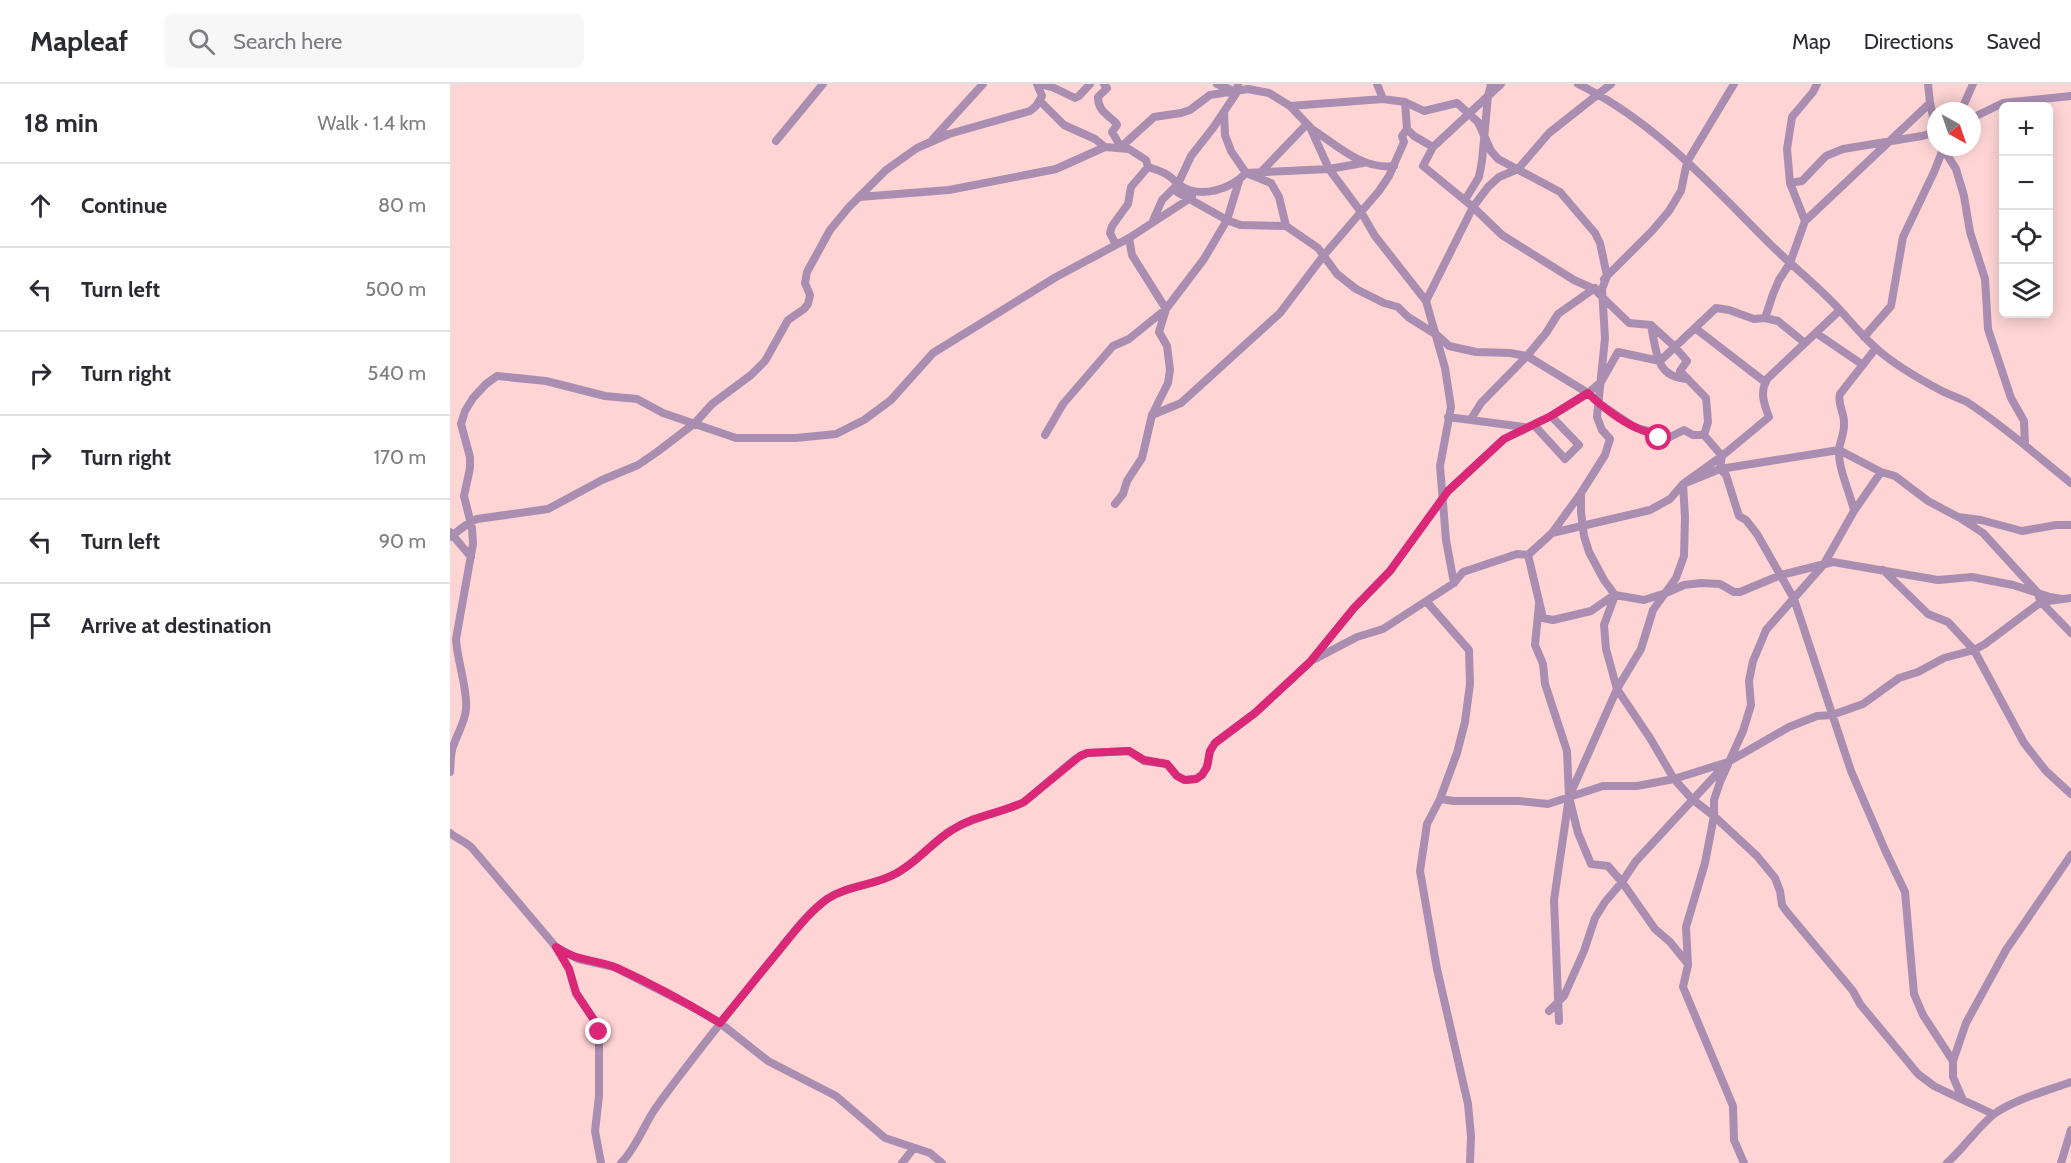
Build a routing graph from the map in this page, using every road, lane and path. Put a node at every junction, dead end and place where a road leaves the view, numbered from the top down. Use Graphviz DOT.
graph roads {
  1 [pos="823,84"];
  2 [pos="983,84"];
  3 [pos="1039,84"];
  4 [pos="1090,84"];
  5 [pos="1104,84"];
  6 [pos="1217,84"];
  7 [pos="1272,84"];
  8 [pos="1377,84"];
  9 [pos="1491,84"];
  10 [pos="1502,84"];
  11 [pos="1578,84"];
  12 [pos="1611,84"];
  13 [pos="1734,84"];
  14 [pos="1817,84"];
  15 [pos="1928,84"];
  16 [pos="1973,84"];
  17 [pos="1238,88"];
  18 [pos="1266,92"];
  19 [pos="1599,94"];
  20 [pos="1488,96"];
  21 [pos="2071,96"];
  22 [pos="1383,99"];
  23 [pos="1040,101"];
  24 [pos="1405,102"];
  25 [pos="1930,102"];
  26 [pos="1965,102"];
  27 [pos="1290,106"];
  28 [pos="1927,106"];
  29 [pos="1224,108"];
  30 [pos="1981,114"];
  31 [pos="1470,115"];
  32 [pos="1309,125"];
  33 [pos="1407,129"];
  34 [pos="1927,132"];
  35 [pos="1484,137"];
  36 [pos="776,141"];
  37 [pos="930,142"];
  38 [pos="1887,142"];
  39 [pos="1105,147"];
  40 [pos="1121,147"];
  41 [pos="1433,147"];
  42 [pos="1940,156"];
  43 [pos="1948,156"];
  44 [pos="1687,162"];
  45 [pos="1363,163"];
  46 [pos="1394,166"];
  47 [pos="1148,167"];
  48 [pos="1329,169"];
  49 [pos="1518,169"];
  50 [pos="1260,172"];
  51 [pos="1246,173"];
  52 [pos="1239,181"];
  53 [pos="1790,183"];
  54 [pos="1178,184"];
  55 [pos="1200,192"];
  56 [pos="859,197"];
  57 [pos="1189,199"];
  58 [pos="1465,200"];
  59 [pos="1473,207"];
  60 [pos="1361,212"];
  61 [pos="1227,220"];
  62 [pos="1805,220"];
  63 [pos="1152,224"];
  64 [pos="1286,226"];
  65 [pos="1129,238"];
  66 [pos="1116,245"];
  67 [pos="1324,255"];
  68 [pos="1790,263"];
  69 [pos="1607,276"];
  70 [pos="1594,289"];
  71 [pos="1604,299"];
  72 [pos="1426,301"];
  73 [pos="1166,309"];
  74 [pos="1840,310"];
  75 [pos="1766,318"];
  76 [pos="1651,325"];
  77 [pos="1695,328"];
  78 [pos="1816,333"];
  79 [pos="1437,335"];
  80 [pos="1864,337"];
  81 [pos="1805,344"];
  82 [pos="1674,346"];
  83 [pos="1876,348"];
  84 [pos="1527,356"];
  85 [pos="1660,362"];
  86 [pos="1863,365"];
  87 [pos="1687,379"];
  88 [pos="1601,382"];
  89 [pos="1765,382"];
  90 [pos="1588,393"];
  91 [pos="1597,402"];
  92 [pos="1152,415"];
  93 [pos="1551,416"];
  94 [pos="1448,417"];
  95 [pos="1471,419"];
  96 [pos="695,423"];
  97 [pos="1529,426"];
  98 [pos="1045,435"];
  99 [pos="1704,435"];
  100 [pos="2025,445"];
  101 [pos="1839,450"];
  102 [pos="1722,456"];
  103 [pos="1720,469"];
  104 [pos="1881,472"];
  105 [pos="2071,483"];
  106 [pos="1683,484"];
  107 [pos="1581,493"];
  108 [pos="1442,501"];
  109 [pos="1115,504"];
  110 [pos="1854,512"];
  111 [pos="1958,517"];
  112 [pos="470,522"];
  113 [pos="2071,525"];
  114 [pos="1582,527"];
  115 [pos="1552,533"];
  116 [pos="451,534"];
  117 [pos="1528,555"];
  118 [pos="471,557"];
  119 [pos="1822,566"];
  120 [pos="1883,570"];
  121 [pos="1781,575"];
  122 [pos="1454,583"];
  123 [pos="2037,592"];
  124 [pos="1666,593"];
  125 [pos="1615,595"];
  126 [pos="1794,599"];
  127 [pos="2066,599"];
  128 [pos="1427,602"];
  129 [pos="2041,602"];
  130 [pos="1539,604"];
  131 [pos="2071,633"];
  132 [pos="1974,650"];
  133 [pos="1310,662"];
  134 [pos="1617,689"];
  135 [pos="1832,715"];
  136 [pos="1728,762"];
  137 [pos="450,772"];
  138 [pos="1674,779"];
  139 [pos="2071,794"];
  140 [pos="1569,797"];
  141 [pos="1440,799"];
  142 [pos="1692,800"];
  143 [pos="1714,816"];
  144 [pos="450,832"];
  145 [pos="2071,855"];
  146 [pos="1622,882"];
  147 [pos="556,947"];
  148 [pos="1688,965"];
  149 [pos="1560,1000"];
  150 [pos="1549,1011"];
  151 [pos="1560,1021"];
  152 [pos="720,1023"];
  153 [pos="1953,1061"];
  154 [pos="2071,1082"];
  155 [pos="1963,1100"];
  156 [pos="1993,1114"];
  157 [pos="2071,1130"];
  158 [pos="915,1148"];
  159 [pos="601,1163"];
  160 [pos="621,1163"];
  161 [pos="902,1163"];
  162 [pos="942,1163"];
  163 [pos="1470,1163"];
  164 [pos="1744,1163"];
  165 [pos="1947,1163"];
  166 [pos="2061,1163"];
  1 -- 36 [label="street"];
  2 -- 37 [label="street"];
  3 -- 4 [label="street"];
  3 -- 23 [label="street"];
  5 -- 40 [label="street"];
  6 -- 17 [label="street"];
  7 -- 18 [label="street"];
  8 -- 22 [label="street"];
  9 -- 20 [label="street"];
  10 -- 20 [label="street"];
  11 -- 19 [label="street"];
  12 -- 19 [label="street"];
  13 -- 44 [label="street"];
  14 -- 53 [label="street"];
  15 -- 25 [label="street"];
  16 -- 26 [label="street"];
  17 -- 18 [label="street"];
  17 -- 29 [label="street"];
  17 -- 40 [label="street"];
  18 -- 27 [label="street"];
  19 -- 44 [label="street"];
  19 -- 49 [label="street"];
  20 -- 31 [label="street"];
  20 -- 35 [label="street"];
  21 -- 30 [label="street"];
  22 -- 24 [label="street"];
  22 -- 27 [label="street"];
  23 -- 37 [label="street"];
  23 -- 39 [label="street"];
  24 -- 31 [label="street"];
  24 -- 33 [label="street"];
  27 -- 32 [label="street"];
  28 -- 38 [label="street"];
  29 -- 51 [label="street"];
  29 -- 54 [label="street"];
  31 -- 35 [label="street"];
  31 -- 41 [label="street"];
  32 -- 45 [label="street"];
  32 -- 48 [label="street"];
  32 -- 50 [label="street"];
  33 -- 41 [label="street"];
  33 -- 46 [label="street"];
  34 -- 38 [label="street"];
  35 -- 49 [label="street"];
  35 -- 58 [label="street"];
  37 -- 56 [label="street"];
  38 -- 53 [label="street"];
  38 -- 62 [label="street"];
  39 -- 40 [label="street"];
  39 -- 56 [label="street"];
  40 -- 47 [label="street"];
  41 -- 58 [label="street"];
  42 -- 80 [label="street"];
  43 -- 100 [label="street"];
  44 -- 68 [label="street"];
  44 -- 69 [label="street"];
  45 -- 46 [label="street"];
  45 -- 48 [label="street"];
  46 -- 60 [label="street"];
  47 -- 54 [label="street"];
  47 -- 66 [label="street"];
  48 -- 50 [label="street"];
  48 -- 60 [label="street"];
  49 -- 59 [label="street"];
  49 -- 69 [label="street"];
  50 -- 51 [label="street"];
  51 -- 52 [label="street"];
  51 -- 64 [label="street"];
  52 -- 55 [label="street"];
  52 -- 61 [label="street"];
  53 -- 62 [label="street"];
  54 -- 55 [label="street"];
  54 -- 57 [label="street"];
  54 -- 63 [label="street"];
  55 -- 57 [label="street"];
  56 -- 96 [label="street"];
  57 -- 61 [label="street"];
  57 -- 63 [label="street"];
  58 -- 59 [label="street"];
  59 -- 70 [label="street"];
  59 -- 72 [label="street"];
  60 -- 67 [label="street"];
  60 -- 72 [label="street"];
  61 -- 64 [label="street"];
  61 -- 73 [label="street"];
  62 -- 68 [label="street"];
  63 -- 65 [label="street"];
  64 -- 67 [label="street"];
  65 -- 66 [label="street"];
  65 -- 73 [label="street"];
  66 -- 96 [label="street"];
  67 -- 79 [label="street"];
  67 -- 92 [label="street"];
  68 -- 74 [label="street"];
  68 -- 75 [label="street"];
  69 -- 70 [label="street"];
  69 -- 71 [label="street"];
  70 -- 71 [label="street"];
  70 -- 84 [label="street"];
  71 -- 76 [label="street"];
  71 -- 88 [label="street"];
  72 -- 79 [label="street"];
  73 -- 92 [label="street"];
  73 -- 98 [label="street"];
  74 -- 78 [label="street"];
  74 -- 80 [label="street"];
  75 -- 77 [label="street"];
  75 -- 81 [label="street"];
  76 -- 82 [label="street"];
  76 -- 85 [label="street"];
  77 -- 82 [label="street"];
  77 -- 89 [label="street"];
  78 -- 81 [label="street"];
  78 -- 86 [label="street"];
  79 -- 84 [label="street"];
  79 -- 94 [label="street"];
  80 -- 83 [label="street"];
  81 -- 89 [label="street"];
  82 -- 85 [label="street"];
  82 -- 87 [label="street"];
  83 -- 86 [label="street"];
  83 -- 100 [label="street"];
  84 -- 90 [label="street"];
  84 -- 95 [label="street"];
  85 -- 87 [label="street"];
  85 -- 88 [label="street"];
  86 -- 101 [label="street"];
  87 -- 99 [label="street"];
  88 -- 90 [label="street"];
  88 -- 91 [label="street"];
  89 -- 102 [label="street"];
  90 -- 91 [label="street"];
  90 -- 93 [label="street"];
  91 -- 99 [label="street"];
  91 -- 107 [label="street"];
  92 -- 109 [label="street"];
  93 -- 97 [label="street"];
  93 -- 97 [label="street"];
  94 -- 95 [label="street"];
  94 -- 108 [label="street"];
  95 -- 97 [label="street"];
  96 -- 112 [label="street"];
  96 -- 112 [label="street"];
  97 -- 108 [label="street"];
  99 -- 102 [label="street"];
  100 -- 105 [label="street"];
  101 -- 103 [label="street"];
  101 -- 104 [label="street"];
  101 -- 110 [label="street"];
  102 -- 103 [label="street"];
  102 -- 106 [label="street"];
  103 -- 106 [label="street"];
  103 -- 121 [label="street"];
  104 -- 110 [label="street"];
  104 -- 111 [label="street"];
  106 -- 114 [label="street"];
  106 -- 124 [label="street"];
  107 -- 114 [label="street"];
  107 -- 115 [label="street"];
  108 -- 122 [label="street"];
  108 -- 133 [label="street"];
  110 -- 119 [label="street"];
  111 -- 113 [label="street"];
  111 -- 123 [label="street"];
  112 -- 116 [label="street"];
  112 -- 118 [label="street"];
  114 -- 115 [label="street"];
  114 -- 125 [label="street"];
  115 -- 117 [label="street"];
  116 -- 118 [label="street"];
  117 -- 122 [label="street"];
  117 -- 130 [label="street"];
  118 -- 137 [label="street"];
  119 -- 120 [label="street"];
  119 -- 121 [label="street"];
  119 -- 126 [label="street"];
  120 -- 123 [label="street"];
  120 -- 132 [label="street"];
  121 -- 124 [label="street"];
  121 -- 126 [label="street"];
  122 -- 128 [label="street"];
  123 -- 127 [label="street"];
  123 -- 129 [label="street"];
  124 -- 125 [label="street"];
  124 -- 134 [label="street"];
  125 -- 130 [label="street"];
  125 -- 134 [label="street"];
  126 -- 135 [label="street"];
  126 -- 136 [label="street"];
  127 -- 129 [label="street"];
  128 -- 133 [label="street"];
  128 -- 141 [label="street"];
  129 -- 131 [label="street"];
  129 -- 132 [label="street"];
  130 -- 140 [label="street"];
  132 -- 135 [label="street"];
  132 -- 139 [label="street"];
  133 -- 152 [label="street"];
  134 -- 138 [label="street"];
  134 -- 140 [label="street"];
  135 -- 136 [label="street"];
  135 -- 153 [label="street"];
  136 -- 138 [label="street"];
  136 -- 142 [label="street"];
  136 -- 143 [label="street"];
  138 -- 140 [label="street"];
  138 -- 142 [label="street"];
  140 -- 141 [label="street"];
  140 -- 146 [label="street"];
  140 -- 149 [label="street"];
  141 -- 163 [label="street"];
  142 -- 143 [label="street"];
  142 -- 146 [label="street"];
  143 -- 148 [label="street"];
  143 -- 155 [label="street"];
  144 -- 147 [label="street"];
  145 -- 153 [label="street"];
  146 -- 148 [label="street"];
  146 -- 149 [label="street"];
  147 -- 152 [label="street"];
  147 -- 159 [label="street"];
  148 -- 164 [label="street"];
  149 -- 150 [label="street"];
  149 -- 151 [label="street"];
  152 -- 158 [label="street"];
  152 -- 160 [label="street"];
  153 -- 155 [label="street"];
  154 -- 156 [label="street"];
  155 -- 156 [label="street"];
  156 -- 165 [label="street"];
  157 -- 166 [label="street"];
  158 -- 161 [label="street"];
  158 -- 162 [label="street"];
}
